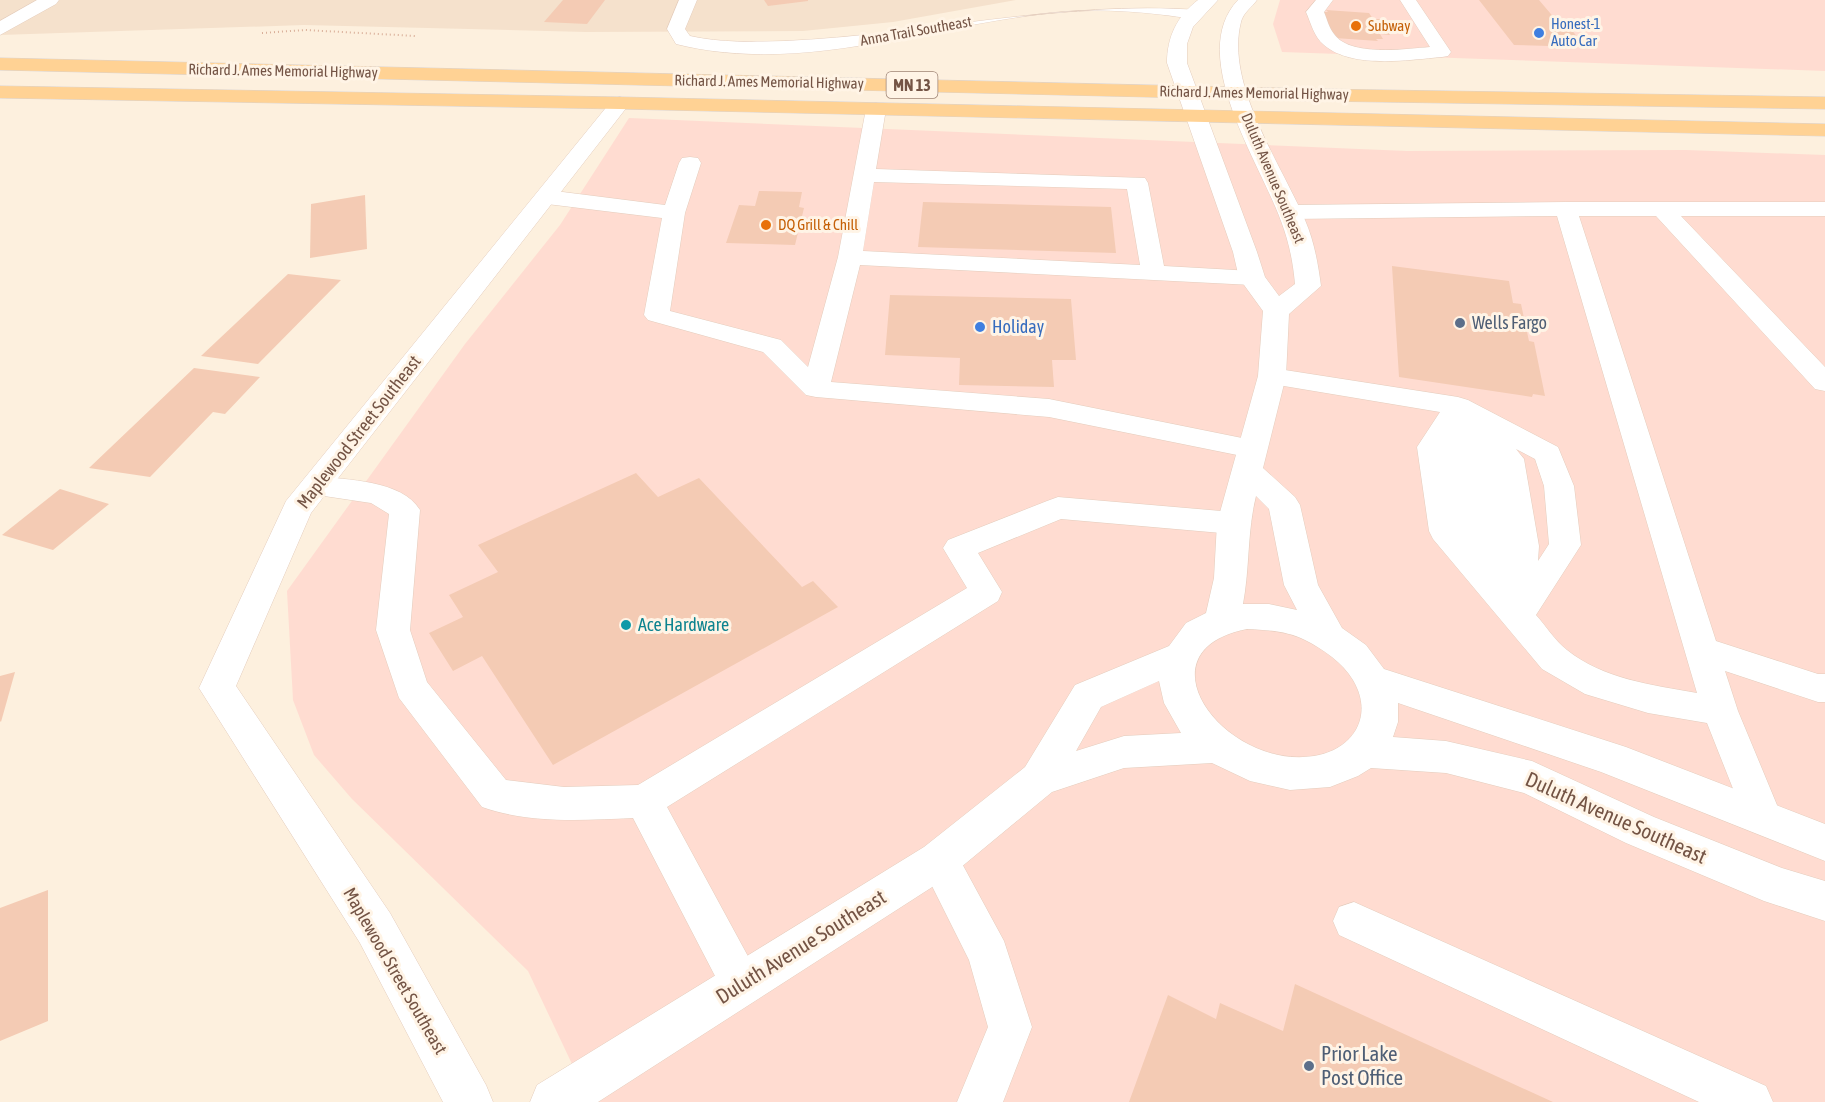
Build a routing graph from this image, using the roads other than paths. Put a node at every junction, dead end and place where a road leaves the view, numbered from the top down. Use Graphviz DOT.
graph roads {
  1 [pos="50,0"];
  2 [pos="688,0"];
  3 [pos="1248,0"];
  4 [pos="1325,0"];
  5 [pos="1407,0"];
  6 [pos="1201,7"];
  7 [pos="0,29"];
  8 [pos="0,64"];
  9 [pos="0,92"];
  10 [pos="1187,92"];
  11 [pos="1238,93"];
  12 [pos="620,103"];
  13 [pos="1825,103"];
  14 [pos="876,109"];
  15 [pos="1196,117"];
  16 [pos="1247,118"];
  17 [pos="1825,130"];
  18 [pos="690,163"];
  19 [pos="865,175"];
  20 [pos="547,197"];
  21 [pos="1566,209"];
  22 [pos="1662,209"];
  23 [pos="1825,209"];
  24 [pos="1290,212"];
  25 [pos="674,213"];
  26 [pos="850,257"];
  27 [pos="1153,272"];
  28 [pos="1252,278"];
  29 [pos="1276,311"];
  30 [pos="1272,376"];
  31 [pos="1825,383"];
  32 [pos="816,389"];
  33 [pos="1458,406"];
  34 [pos="1250,459"];
  35 [pos="315,486"];
  36 [pos="1233,523"];
  37 [pos="1518,616"];
  38 [pos="1222,621"];
  39 [pos="1329,636"];
  40 [pos="1701,650"];
  41 [pos="1181,656"];
  42 [pos="1371,679"];
  43 [pos="1825,688"];
  44 [pos="1720,711"];
  45 [pos="1216,747"];
  46 [pos="1366,751"];
  47 [pos="1039,779"];
  48 [pos="644,801"];
  49 [pos="1763,818"];
  50 [pos="1825,843"];
  51 [pos="939,860"];
  52 [pos="1825,901"];
  53 [pos="1354,921"];
  54 [pos="742,984"];
  55 [pos="469,1102"];
  56 [pos="555,1102"];
  57 [pos="981,1102"];
  58 [pos="1750,1102"];
  1 -- 7 [label="street"];
  2 -- 6 [label="street, Anna Trail Southeast"];
  3 -- 11 [label="street, Duluth Avenue Southeast"];
  4 -- 5 [label="lane"];
  6 -- 10 [label="street"];
  8 -- 10 [label="main road, Richard J. Ames Memorial Highway / MN 13"];
  9 -- 12 [label="main road, Richard J. Ames Memorial Highway / MN 13"];
  10 -- 11 [label="main road, Richard J. Ames Memorial Highway / MN 13"];
  10 -- 15 [label="street"];
  11 -- 13 [label="main road, Richard J. Ames Memorial Highway / MN 13"];
  11 -- 16 [label="street, Duluth Avenue Southeast"];
  12 -- 14 [label="main road, Richard J. Ames Memorial Highway / MN 13"];
  12 -- 20 [label="street, Maplewood Street Southeast"];
  14 -- 15 [label="main road, Richard J. Ames Memorial Highway / MN 13"];
  14 -- 19 [label="lane"];
  15 -- 16 [label="main road, Richard J. Ames Memorial Highway / MN 13"];
  15 -- 28 [label="street"];
  16 -- 17 [label="main road, Richard J. Ames Memorial Highway / MN 13"];
  16 -- 24 [label="street, Duluth Avenue Southeast"];
  18 -- 25 [label="lane"];
  19 -- 26 [label="lane"];
  19 -- 27 [label="lane"];
  20 -- 25 [label="lane"];
  20 -- 35 [label="street, Maplewood Street Southeast"];
  21 -- 22 [label="lane"];
  21 -- 24 [label="lane"];
  21 -- 40 [label="lane"];
  22 -- 23 [label="lane"];
  22 -- 31 [label="lane"];
  24 -- 29 [label="street, Duluth Avenue Southeast"];
  25 -- 32 [label="lane"];
  26 -- 27 [label="lane"];
  26 -- 32 [label="lane"];
  27 -- 28 [label="lane"];
  28 -- 29 [label="street"];
  29 -- 30 [label="street"];
  30 -- 33 [label="lane"];
  30 -- 34 [label="street"];
  32 -- 34 [label="lane"];
  33 -- 37 [label="lane"];
  33 -- 37 [label="lane"];
  33 -- 37 [label="lane"];
  34 -- 36 [label="street"];
  34 -- 39 [label="street"];
  35 -- 48 [label="lane"];
  35 -- 55 [label="street, Maplewood Street Southeast"];
  36 -- 38 [label="street"];
  36 -- 48 [label="lane"];
  37 -- 44 [label="lane"];
  38 -- 39 [label="street"];
  38 -- 41 [label="street"];
  39 -- 42 [label="street"];
  40 -- 43 [label="lane"];
  40 -- 44 [label="lane"];
  41 -- 45 [label="street"];
  41 -- 47 [label="street, Duluth Avenue Southeast"];
  42 -- 46 [label="street"];
  42 -- 49 [label="street"];
  44 -- 49 [label="lane"];
  45 -- 46 [label="street"];
  45 -- 47 [label="street, Duluth Avenue Southeast"];
  46 -- 52 [label="street, Duluth Avenue Southeast"];
  47 -- 51 [label="street, Duluth Avenue Southeast"];
  48 -- 54 [label="lane"];
  49 -- 50 [label="street"];
  51 -- 54 [label="street, Duluth Avenue Southeast"];
  51 -- 57 [label="lane"];
  53 -- 58 [label="lane"];
  54 -- 56 [label="street, Duluth Avenue Southeast"];
}
